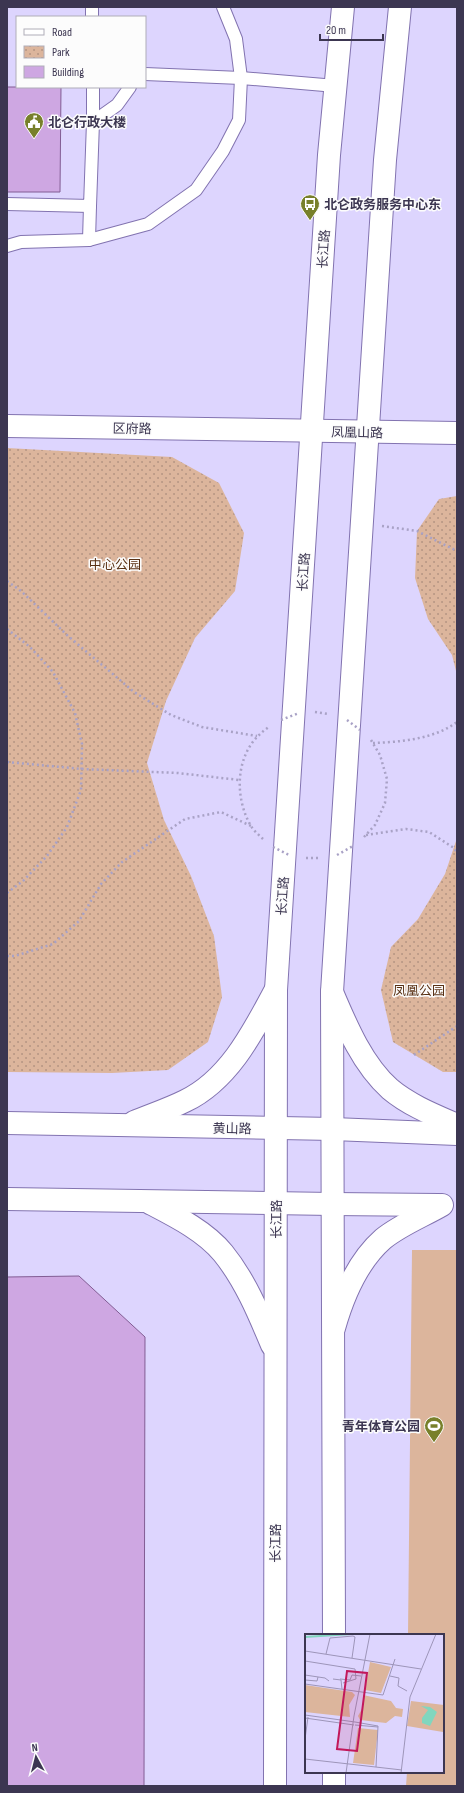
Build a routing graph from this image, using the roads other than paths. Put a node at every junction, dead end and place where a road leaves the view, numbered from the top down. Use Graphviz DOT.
graph roads {
  1 [pos="223,7"];
  2 [pos="343,7"];
  3 [pos="400,7"];
  4 [pos="146,74"];
  5 [pos="241,78"];
  6 [pos="336,86"];
  7 [pos="93,88"];
  8 [pos="129,88"];
  9 [pos="93,122"];
  10 [pos="7,204"];
  11 [pos="90,206"];
  12 [pos="89,240"];
  13 [pos="7,246"];
  14 [pos="7,426"];
  15 [pos="258,430"];
  16 [pos="312,431"];
  17 [pos="368,432"];
  18 [pos="457,434"];
  19 [pos="276,990"];
  20 [pos="332,992"];
  21 [pos="7,1122"];
  22 [pos="457,1125"];
  23 [pos="122,1126"];
  24 [pos="276,1128"];
  25 [pos="333,1129"];
  26 [pos="457,1134"];
  27 [pos="7,1199"];
  28 [pos="147,1201"];
  29 [pos="276,1203"];
  30 [pos="332,1204"];
  31 [pos="450,1205"];
  32 [pos="332,1336"];
  33 [pos="276,1353"];
  34 [pos="334,1634"];
  35 [pos="334,1773"];
  36 [pos="275,1786"];
  37 [pos="334,1786"];
  1 -- 5 [label="lane"];
  2 -- 6 [label="main road, 长江路"];
  3 -- 17 [label="main road"];
  4 -- 5 [label="lane"];
  5 -- 6 [label="lane"];
  5 -- 12 [label="lane"];
  6 -- 16 [label="main road, 长江路"];
  7 -- 9 [label="lane"];
  8 -- 9 [label="lane"];
  9 -- 11 [label="lane"];
  10 -- 11 [label="lane"];
  11 -- 12 [label="lane"];
  12 -- 13 [label="lane"];
  14 -- 15 [label="main road, 区府路"];
  15 -- 16 [label="main road, 凤凰山路"];
  16 -- 17 [label="main road, 凤凰山路"];
  16 -- 19 [label="main road, 长江路"];
  17 -- 18 [label="main road, 凤凰山路"];
  17 -- 20 [label="main road"];
  19 -- 23 [label="main road"];
  19 -- 24 [label="main road, 长江路"];
  20 -- 22 [label="main road"];
  20 -- 25 [label="main road"];
  21 -- 23 [label="main road, 黄山路"];
  23 -- 24 [label="main road, 黄山路"];
  24 -- 25 [label="main road, 黄山路"];
  24 -- 29 [label="main road, 长江路"];
  25 -- 26 [label="main road, 黄山路"];
  25 -- 30 [label="main road"];
  27 -- 28 [label="main road"];
  28 -- 29 [label="main road"];
  28 -- 33 [label="main road"];
  29 -- 30 [label="main road"];
  29 -- 33 [label="main road, 长江路"];
  30 -- 31 [label="main road"];
  30 -- 32 [label="main road"];
  31 -- 32 [label="main road"];
  32 -- 34 [label="main road"];
  33 -- 36 [label="main road, 长江路"];
  35 -- 37 [label="main road"];
}
